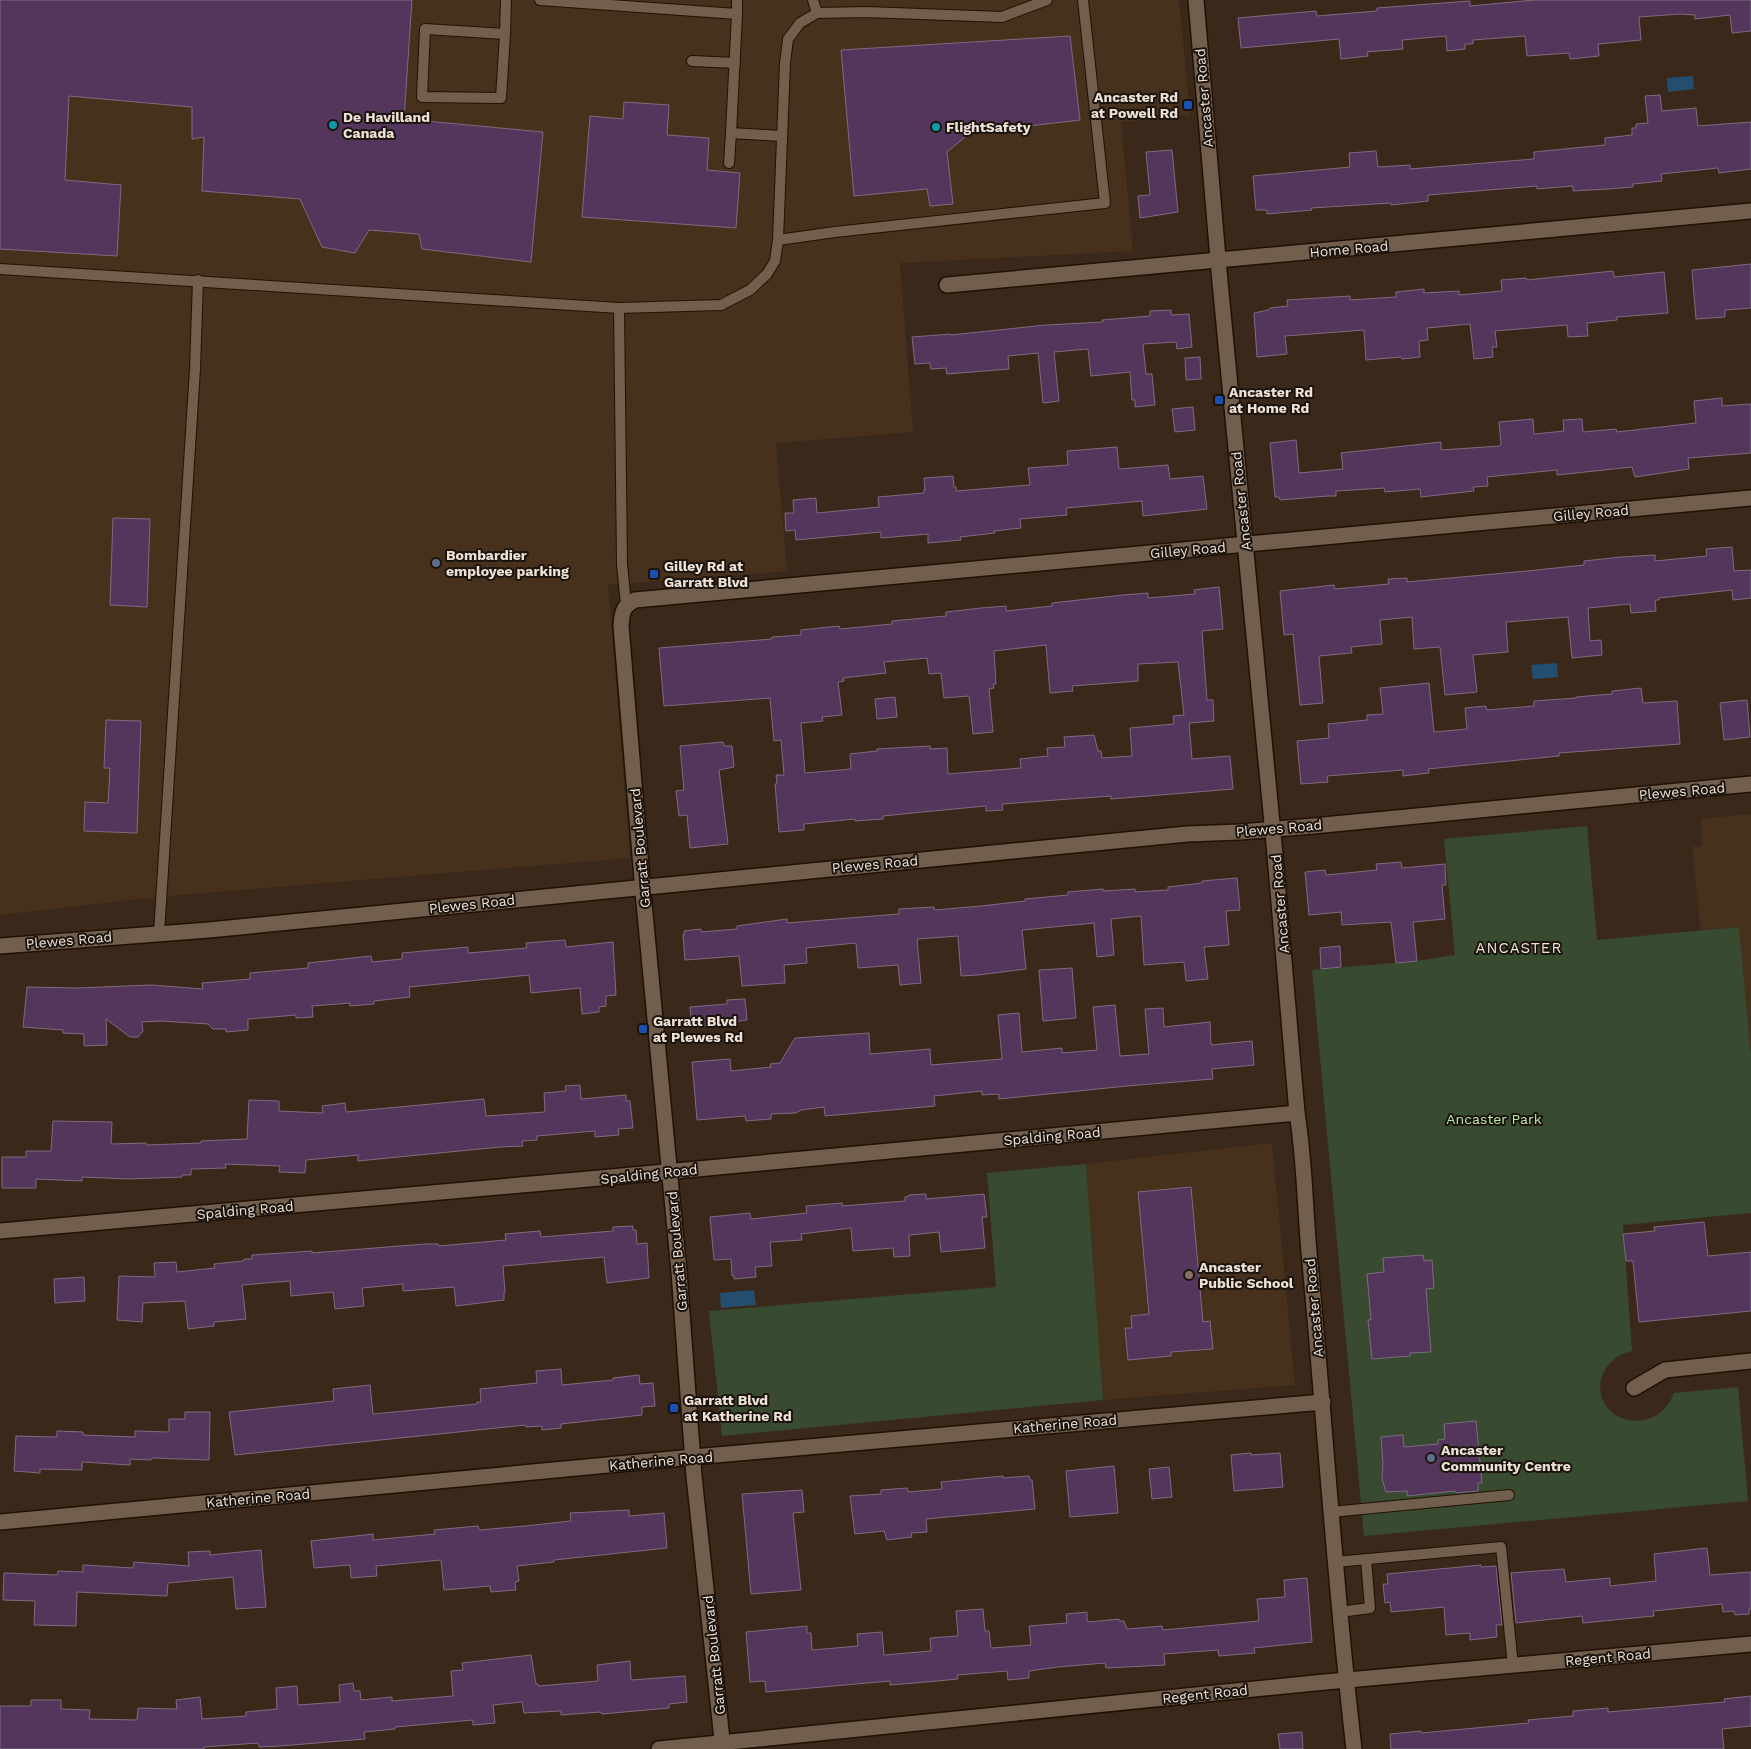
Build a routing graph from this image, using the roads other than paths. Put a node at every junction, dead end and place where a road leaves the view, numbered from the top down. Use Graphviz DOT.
graph roads {
  1 [pos="506,0"];
  2 [pos="540,0"];
  3 [pos="737,0"];
  4 [pos="813,0"];
  5 [pos="1047,0"];
  6 [pos="1083,0"];
  7 [pos="1196,0"];
  8 [pos="816,13"];
  9 [pos="737,14"];
  10 [pos="505,34"];
  11 [pos="692,61"];
  12 [pos="735,63"];
  13 [pos="731,133"];
  14 [pos="781,136"];
  15 [pos="729,163"];
  16 [pos="1751,211"];
  17 [pos="778,240"];
  18 [pos="1218,261"];
  19 [pos="0,269"];
  20 [pos="198,280"];
  21 [pos="947,285"];
  22 [pos="619,308"];
  23 [pos="1751,498"];
  24 [pos="1245,545"];
  25 [pos="626,605"];
  26 [pos="1751,784"];
  27 [pos="1272,828"];
  28 [pos="643,887"];
  29 [pos="159,933"];
  30 [pos="0,946"];
  31 [pos="1297,1113"];
  32 [pos="670,1171"];
  33 [pos="0,1232"];
  34 [pos="1751,1361"];
  35 [pos="1634,1388"];
  36 [pos="1323,1402"];
  37 [pos="692,1457"];
  38 [pos="1509,1495"];
  39 [pos="1331,1512"];
  40 [pos="0,1522"];
  41 [pos="1366,1559"];
  42 [pos="1335,1562"];
  43 [pos="1340,1612"];
  44 [pos="1751,1644"];
  45 [pos="1513,1666"];
  46 [pos="1346,1681"];
  47 [pos="723,1746"];
  48 [pos="659,1749"];
  49 [pos="1354,1749"];
  1 -- 10 [label="lane"];
  2 -- 9 [label="lane"];
  3 -- 9 [label="lane"];
  4 -- 8 [label="lane"];
  5 -- 8 [label="lane"];
  6 -- 17 [label="lane"];
  7 -- 18 [label="street, Ancaster Road"];
  8 -- 14 [label="lane"];
  9 -- 12 [label="lane"];
  10 -- 10 [label="lane"];
  11 -- 12 [label="lane"];
  12 -- 13 [label="lane"];
  13 -- 14 [label="lane"];
  13 -- 15 [label="lane"];
  14 -- 17 [label="lane"];
  16 -- 18 [label="street, Home Road"];
  17 -- 22 [label="lane"];
  18 -- 21 [label="street, Home Road"];
  18 -- 24 [label="street, Ancaster Road"];
  19 -- 20 [label="lane"];
  20 -- 22 [label="lane"];
  20 -- 29 [label="lane"];
  22 -- 25 [label="lane"];
  23 -- 24 [label="street, Gilley Road"];
  24 -- 25 [label="street, Gilley Road"];
  24 -- 27 [label="street, Ancaster Road"];
  25 -- 28 [label="street, Garratt Boulevard"];
  26 -- 27 [label="street, Plewes Road"];
  27 -- 28 [label="street, Plewes Road"];
  27 -- 31 [label="street, Ancaster Road"];
  28 -- 29 [label="street, Plewes Road"];
  28 -- 32 [label="street, Garratt Boulevard"];
  29 -- 30 [label="street, Plewes Road"];
  31 -- 32 [label="street, Spalding Road"];
  31 -- 36 [label="street, Ancaster Road"];
  32 -- 33 [label="street, Spalding Road"];
  32 -- 37 [label="street, Garratt Boulevard"];
  34 -- 35 [label="street"];
  36 -- 37 [label="street, Katherine Road"];
  36 -- 39 [label="street, Ancaster Road"];
  37 -- 40 [label="street, Katherine Road"];
  37 -- 47 [label="street, Garratt Boulevard"];
  38 -- 39 [label="lane"];
  39 -- 42 [label="street, Ancaster Road"];
  41 -- 42 [label="lane"];
  41 -- 43 [label="lane"];
  41 -- 45 [label="lane"];
  42 -- 43 [label="street, Ancaster Road"];
  43 -- 46 [label="street, Ancaster Road"];
  44 -- 45 [label="street, Regent Road"];
  45 -- 46 [label="street, Regent Road"];
  46 -- 47 [label="street, Regent Road"];
  46 -- 49 [label="street, Ancaster Road"];
  47 -- 48 [label="street, Regent Road"];
}
